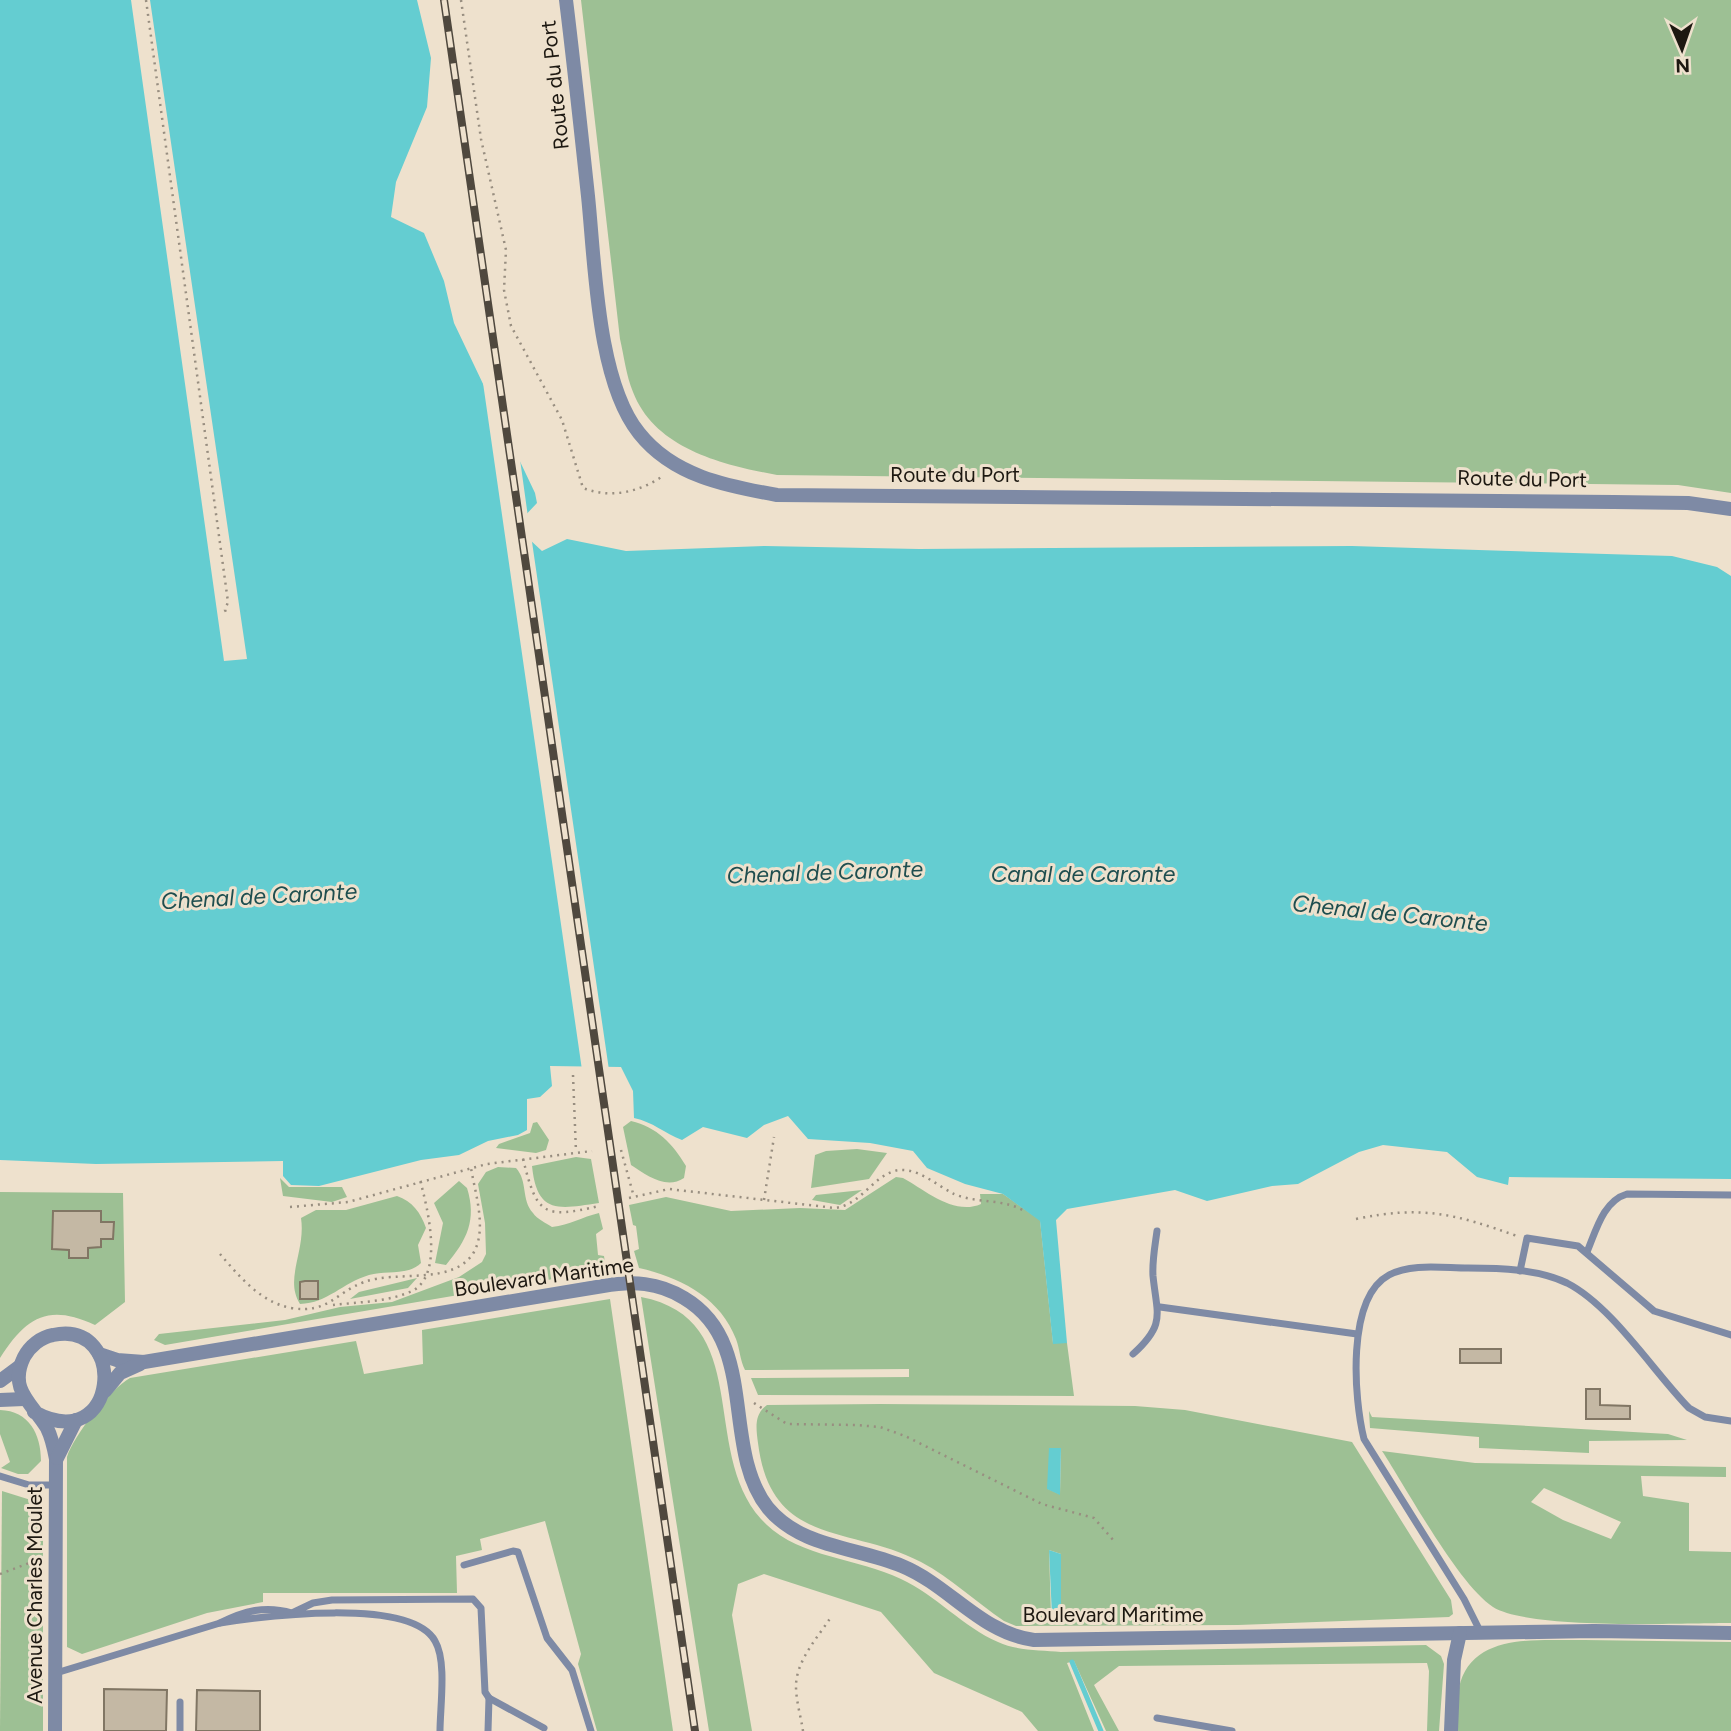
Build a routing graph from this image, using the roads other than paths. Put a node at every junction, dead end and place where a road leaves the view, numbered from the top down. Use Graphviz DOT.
graph roads {
  1 [pos="566,0"];
  2 [pos="1731,509"];
  3 [pos="1731,1195"];
  4 [pos="1157,1231"];
  5 [pos="1587,1252"];
  6 [pos="1520,1271"];
  7 [pos="1160,1307"];
  8 [pos="1357,1334"];
  9 [pos="1731,1335"];
  10 [pos="99,1354"];
  11 [pos="1133,1354"];
  12 [pos="144,1362"];
  13 [pos="19,1367"];
  14 [pos="0,1381"];
  15 [pos="105,1391"];
  16 [pos="0,1399"];
  17 [pos="24,1399"];
  18 [pos="34,1412"];
  19 [pos="76,1420"];
  20 [pos="1731,1421"];
  21 [pos="57,1459"];
  22 [pos="0,1476"];
  23 [pos="57,1485"];
  24 [pos="464,1565"];
  25 [pos="375,1599"];
  26 [pos="292,1613"];
  27 [pos="375,1616"];
  28 [pos="1460,1633"];
  29 [pos="1481,1633"];
  30 [pos="1731,1633"];
  31 [pos="56,1673"];
  32 [pos="489,1698"];
  33 [pos="180,1702"];
  34 [pos="1157,1718"];
  35 [pos="544,1728"];
  36 [pos="55,1731"];
  37 [pos="180,1731"];
  38 [pos="440,1731"];
  39 [pos="488,1731"];
  40 [pos="592,1731"];
  41 [pos="1232,1731"];
  42 [pos="1451,1731"];
  1 -- 2 [label="street, Route du Port"];
  3 -- 5 [label="lane"];
  4 -- 7 [label="lane"];
  5 -- 6 [label="lane"];
  5 -- 9 [label="lane"];
  6 -- 8 [label="lane"];
  6 -- 20 [label="lane"];
  7 -- 8 [label="lane"];
  7 -- 11 [label="lane"];
  8 -- 29 [label="lane"];
  10 -- 12 [label="street, Boulevard Maritime"];
  10 -- 13 [label="street"];
  10 -- 15 [label="street"];
  12 -- 15 [label="street, Boulevard Maritime"];
  12 -- 28 [label="street, Boulevard Maritime"];
  13 -- 14 [label="street"];
  13 -- 17 [label="street"];
  15 -- 19 [label="street"];
  16 -- 17 [label="street"];
  17 -- 18 [label="street"];
  18 -- 19 [label="street"];
  18 -- 21 [label="street, Avenue Charles Moulet"];
  19 -- 21 [label="street, Avenue Charles Moulet"];
  21 -- 23 [label="street, Avenue Charles Moulet"];
  22 -- 23 [label="lane"];
  23 -- 31 [label="street, Avenue Charles Moulet"];
  24 -- 40 [label="lane"];
  25 -- 26 [label="lane"];
  25 -- 27 [label="lane"];
  25 -- 32 [label="lane"];
  26 -- 27 [label="lane"];
  26 -- 31 [label="lane"];
  27 -- 38 [label="lane"];
  28 -- 29 [label="street, Boulevard Maritime"];
  28 -- 42 [label="street"];
  29 -- 30 [label="street, Boulevard Maritime"];
  31 -- 36 [label="street, Avenue Charles Moulet"];
  32 -- 35 [label="lane"];
  32 -- 39 [label="lane"];
  33 -- 37 [label="lane"];
  34 -- 41 [label="lane"];
}
